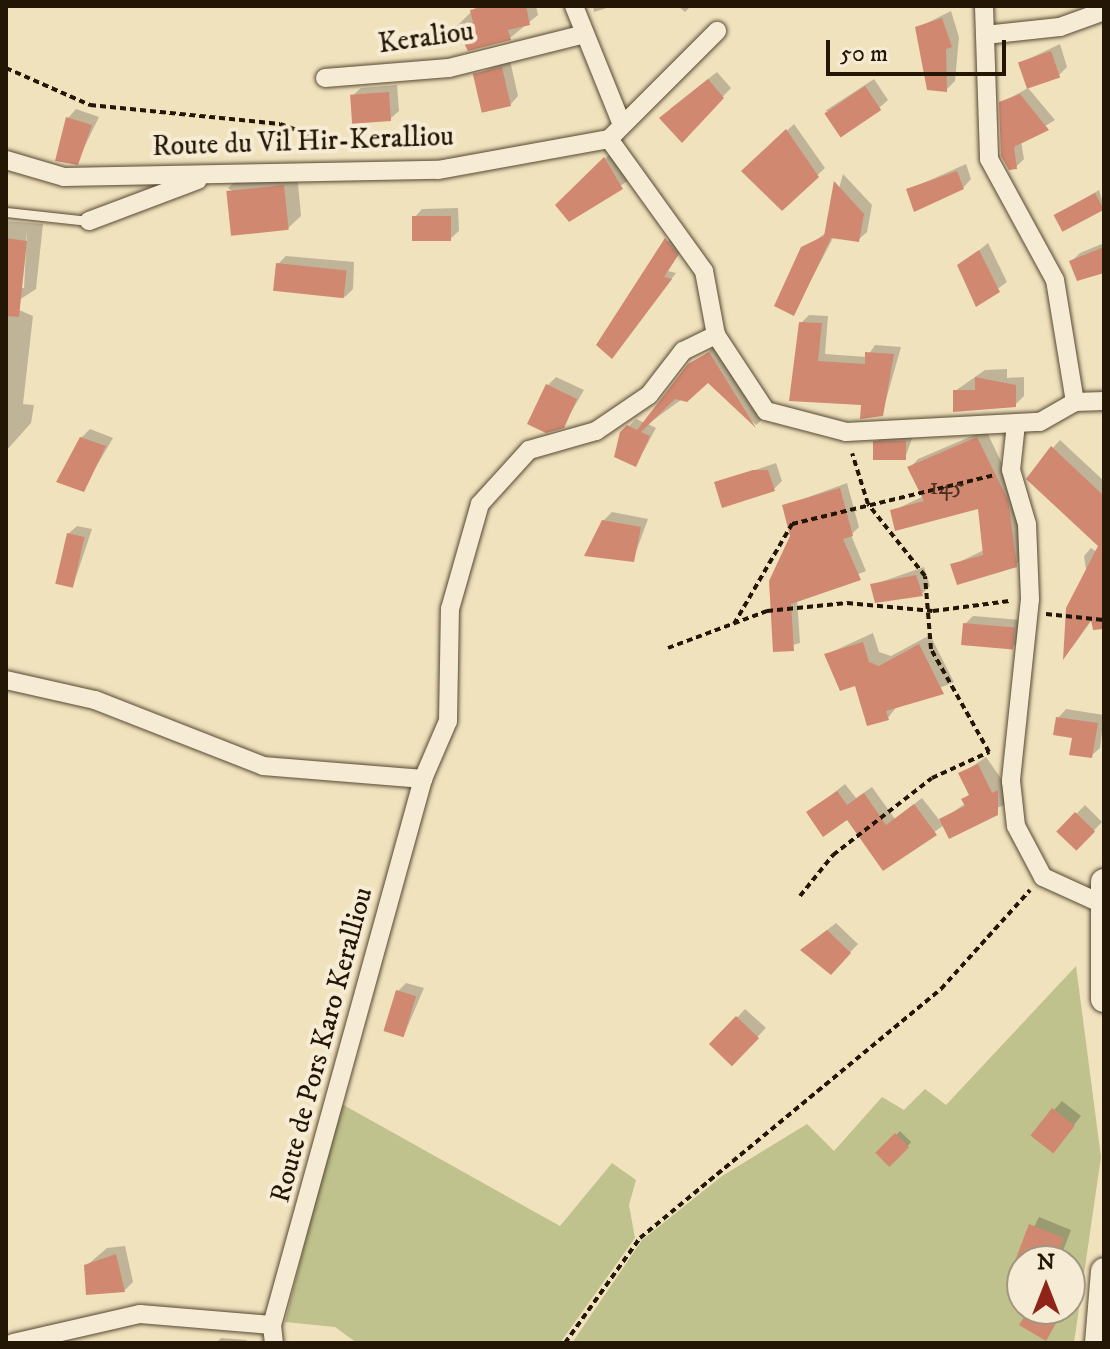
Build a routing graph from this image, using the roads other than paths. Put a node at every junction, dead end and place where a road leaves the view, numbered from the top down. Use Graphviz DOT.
graph roads {
  1 [pos="574,6"];
  2 [pos="984,6"];
  3 [pos="1104,11"];
  4 [pos="717,31"];
  5 [pos="581,35"];
  6 [pos="985,35"];
  7 [pos="325,78"];
  8 [pos="615,132"];
  9 [pos="6,160"];
  10 [pos="212,175"];
  11 [pos="6,212"];
  12 [pos="89,221"];
  13 [pos="716,335"];
  14 [pos="1104,401"];
  15 [pos="1075,402"];
  16 [pos="1016,424"];
  17 [pos="6,680"];
  18 [pos="423,779"];
  19 [pos="1102,892"];
  20 [pos="1104,999"];
  21 [pos="1104,1271"];
  22 [pos="273,1334"];
  23 [pos="13,1343"];
  24 [pos="1098,1343"];
  1 -- 5 [label="street"];
  2 -- 6 [label="street"];
  3 -- 6 [label="street"];
  4 -- 8 [label="street"];
  5 -- 7 [label="street, Keraliou"];
  5 -- 8 [label="street"];
  6 -- 15 [label="street"];
  8 -- 10 [label="street, Route du Vil Hir-Keralliou"];
  8 -- 13 [label="street"];
  9 -- 10 [label="street, Route du Vil Hir-Keralliou"];
  10 -- 12 [label="street"];
  11 -- 12 [label="lane"];
  13 -- 16 [label="street"];
  13 -- 18 [label="street, Route de Pors Karo Keralliou"];
  14 -- 15 [label="street"];
  15 -- 16 [label="street"];
  16 -- 19 [label="street"];
  17 -- 18 [label="street"];
  18 -- 22 [label="street, Route de Pors Karo Keralliou"];
  19 -- 20 [label="street"];
  21 -- 24 [label="street"];
  22 -- 23 [label="street"];
}
